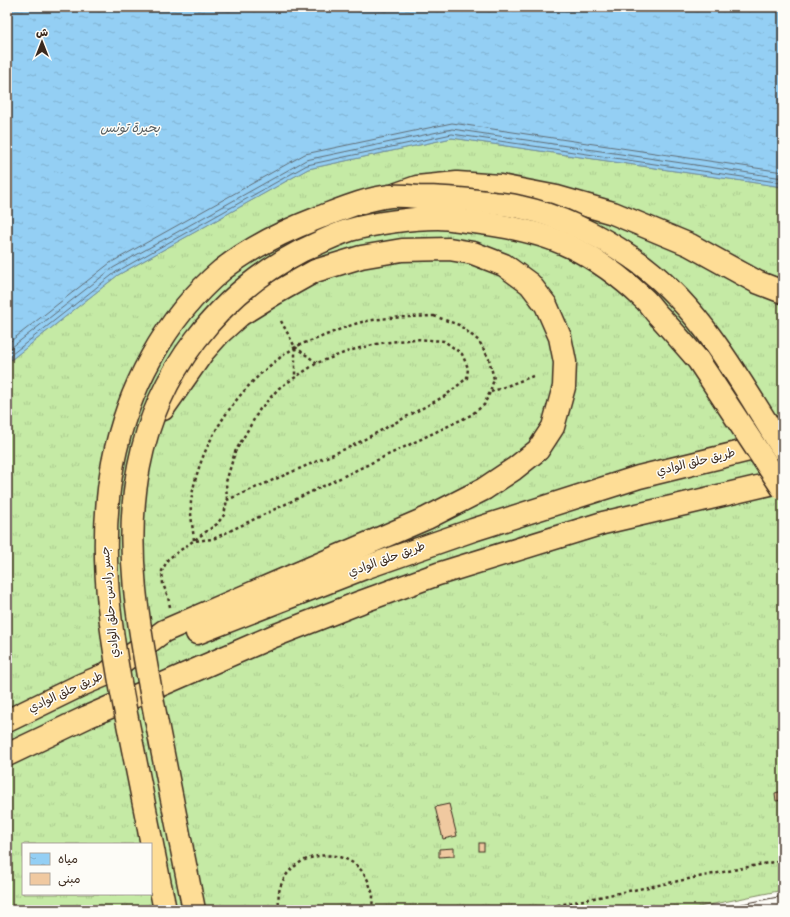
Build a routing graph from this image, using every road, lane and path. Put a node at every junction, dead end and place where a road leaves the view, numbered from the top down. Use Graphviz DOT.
graph roads {
  1 [pos="393,196"];
  2 [pos="783,292"];
  3 [pos="281,321"];
  4 [pos="295,347"];
  5 [pos="317,363"];
  6 [pos="532,376"];
  7 [pos="295,377"];
  8 [pos="490,392"];
  9 [pos="149,430"];
  10 [pos="783,442"];
  11 [pos="783,449"];
  12 [pos="783,481"];
  13 [pos="783,489"];
  14 [pos="228,500"];
  15 [pos="194,541"];
  16 [pos="164,631"];
  17 [pos="106,674"];
  18 [pos="7,721"];
  19 [pos="7,755"];
  20 [pos="152,843"];
  21 [pos="152,845"];
  22 [pos="783,860"];
  23 [pos="165,910"];
  24 [pos="194,910"];
  25 [pos="279,910"];
  26 [pos="372,910"];
  27 [pos="534,910"];
  1 -- 2 [label="highway"];
  1 -- 11 [label="highway, bridge"];
  1 -- 20 [label="highway, جسر رادس–حلق الوادي, bridge"];
  3 -- 4 [label="path"];
  4 -- 5 [label="path"];
  4 -- 7 [label="path"];
  4 -- 8 [label="path"];
  4 -- 15 [label="path"];
  5 -- 7 [label="path"];
  5 -- 14 [label="path"];
  6 -- 8 [label="path"];
  7 -- 14 [label="path"];
  8 -- 15 [label="path"];
  9 -- 13 [label="highway, bridge"];
  9 -- 16 [label="highway, bridge"];
  9 -- 24 [label="highway, جسر رادس–حلق الوادي, bridge"];
  10 -- 17 [label="highway, طريق حلق الوادي"];
  12 -- 19 [label="highway"];
  14 -- 15 [label="path"];
  15 -- 16 [label="path"];
  16 -- 17 [label="highway"];
  17 -- 18 [label="highway, طريق حلق الوادي"];
  21 -- 23 [label="highway, جسر رادس–حلق الوادي, bridge"];
  22 -- 27 [label="path"];
  25 -- 26 [label="path"];
}
